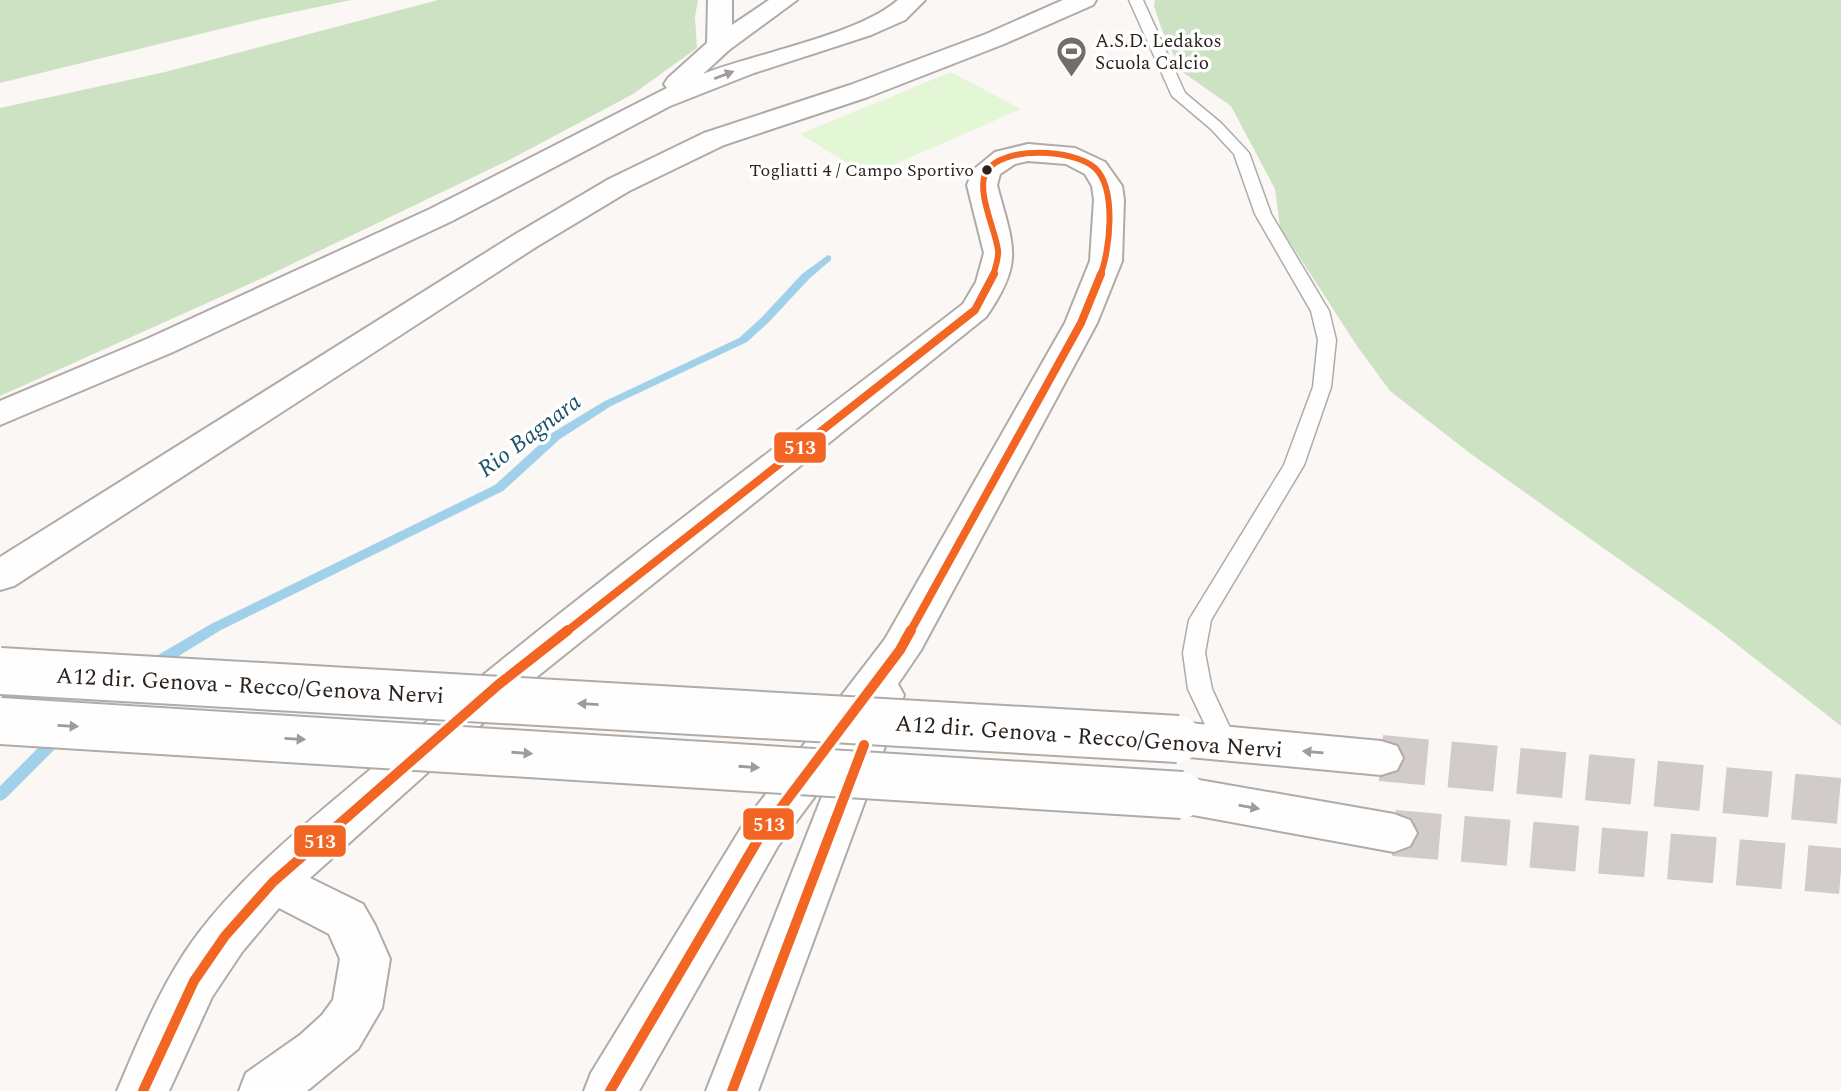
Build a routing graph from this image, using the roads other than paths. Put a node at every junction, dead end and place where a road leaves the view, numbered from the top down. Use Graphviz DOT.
graph roads {
  1 [pos="720,0"];
  2 [pos="785,0"];
  3 [pos="913,0"];
  4 [pos="1084,0"];
  5 [pos="1136,0"];
  6 [pos="720,45"];
  7 [pos="660,100"];
  8 [pos="0,414"];
  9 [pos="0,576"];
  10 [pos="900,650"];
  11 [pos="0,671"];
  12 [pos="0,721"];
  13 [pos="1226,745"];
  14 [pos="1381,758"];
  15 [pos="1394,832"];
  16 [pos="273,882"];
  17 [pos="143,1091"];
  18 [pos="265,1091"];
  19 [pos="610,1091"];
  20 [pos="732,1091"];
  1 -- 6 [label="main road"];
  2 -- 6 [label="main road"];
  7 -- 3 [label="main road, one-way"];
  4 -- 9 [label="main road"];
  5 -- 13 [label="lane"];
  6 -- 7 [label="main road"];
  7 -- 8 [label="main road"];
  10 -- 16 [label="main road"];
  10 -- 19 [label="main road"];
  10 -- 20 [label="main road"];
  13 -- 11 [label="main road, A12 dir. Genova - Recco/Genova Nervi, one-way, bridge"];
  12 -- 15 [label="main road, one-way, bridge"];
  14 -- 13 [label="main road, A12 dir. Genova - Recco/Genova Nervi, one-way"];
  16 -- 17 [label="main road"];
  16 -- 18 [label="main road"];
}
